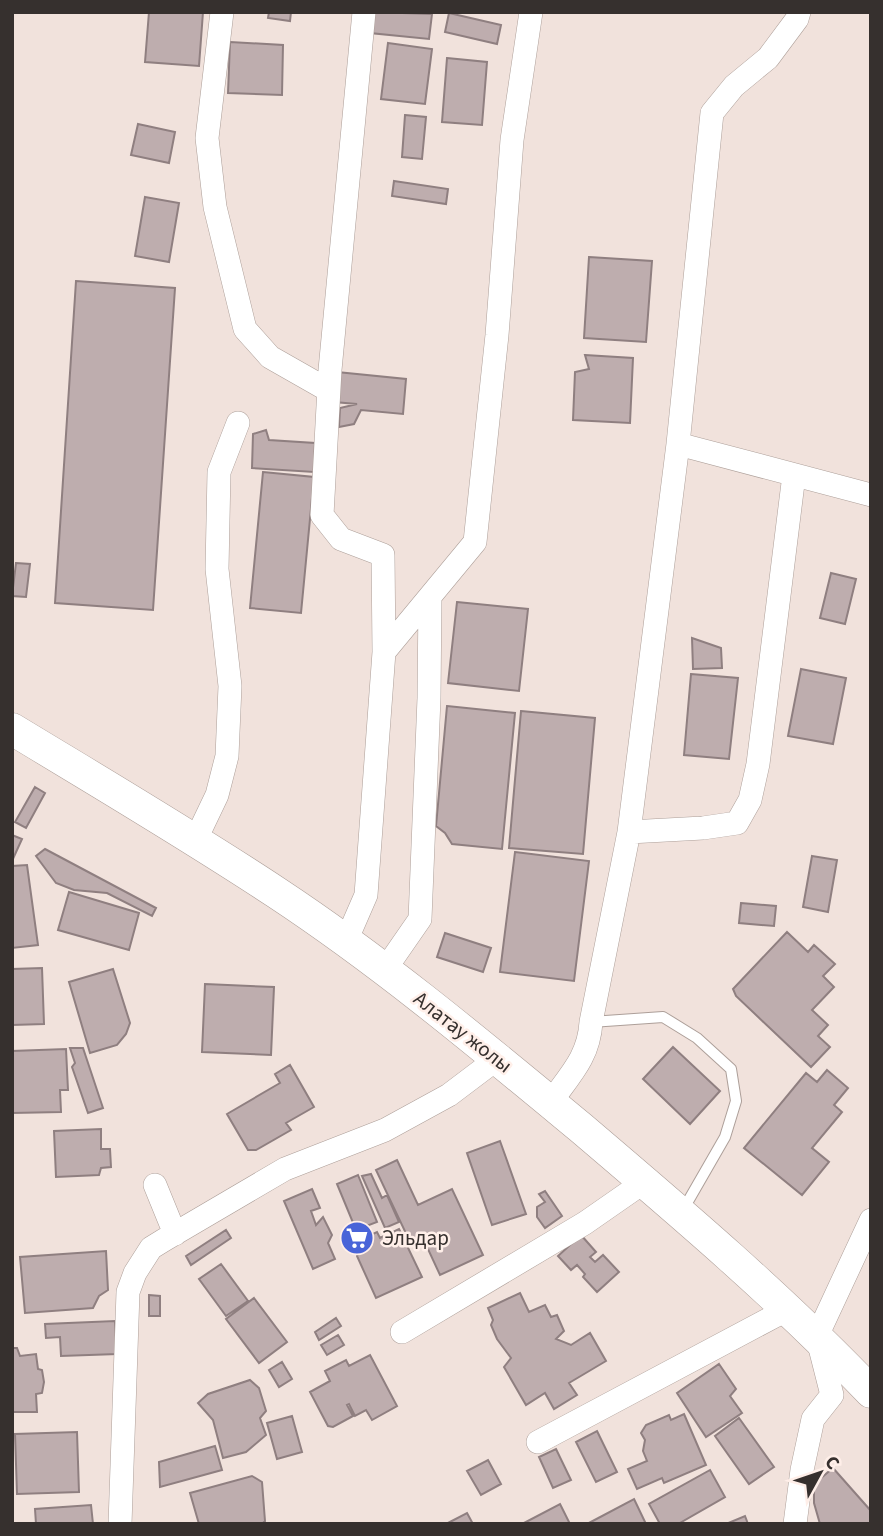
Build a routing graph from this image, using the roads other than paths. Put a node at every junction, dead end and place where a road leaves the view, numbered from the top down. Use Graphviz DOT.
graph roads {
  1 [pos="222,12"];
  2 [pos="365,12"];
  3 [pos="531,12"];
  4 [pos="799,12"];
  5 [pos="328,390"];
  6 [pos="238,423"];
  7 [pos="678,444"];
  8 [pos="794,475"];
  9 [pos="871,495"];
  10 [pos="430,597"];
  11 [pos="384,652"];
  12 [pos="12,729"];
  13 [pos="629,832"];
  14 [pos="195,841"];
  15 [pos="346,941"];
  16 [pos="384,971"];
  17 [pos="591,1022"];
  18 [pos="498,1058"];
  19 [pos="550,1103"];
  20 [pos="644,1182"];
  21 [pos="155,1185"];
  22 [pos="682,1213"];
  23 [pos="871,1220"];
  24 [pos="174,1234"];
  25 [pos="788,1309"];
  26 [pos="402,1332"];
  27 [pos="817,1336"];
  28 [pos="871,1392"];
  29 [pos="538,1442"];
  30 [pos="120,1524"];
  31 [pos="794,1524"];
  1 -- 5 [label="street"];
  2 -- 5 [label="street"];
  3 -- 10 [label="street"];
  4 -- 7 [label="street"];
  5 -- 11 [label="street"];
  6 -- 14 [label="street"];
  7 -- 8 [label="street"];
  7 -- 13 [label="street"];
  8 -- 9 [label="street"];
  8 -- 13 [label="street"];
  10 -- 11 [label="street"];
  10 -- 16 [label="street"];
  11 -- 15 [label="street"];
  12 -- 14 [label="main road, Алатау жолы"];
  13 -- 17 [label="street"];
  14 -- 15 [label="main road, Алатау жолы"];
  15 -- 16 [label="main road, Алатау жолы"];
  16 -- 18 [label="main road, Алатау жолы"];
  17 -- 19 [label="street"];
  17 -- 22 [label="lane"];
  18 -- 19 [label="main road, Алатау жолы"];
  18 -- 24 [label="street"];
  19 -- 20 [label="main road, Алатау жолы"];
  20 -- 22 [label="main road, Алатау жолы"];
  20 -- 26 [label="street"];
  21 -- 24 [label="street"];
  22 -- 25 [label="main road, Алатау жолы"];
  23 -- 27 [label="street"];
  24 -- 30 [label="street"];
  25 -- 27 [label="main road, Алатау жолы"];
  25 -- 29 [label="street"];
  27 -- 28 [label="main road, Алатау жолы"];
  27 -- 31 [label="street"];
}
